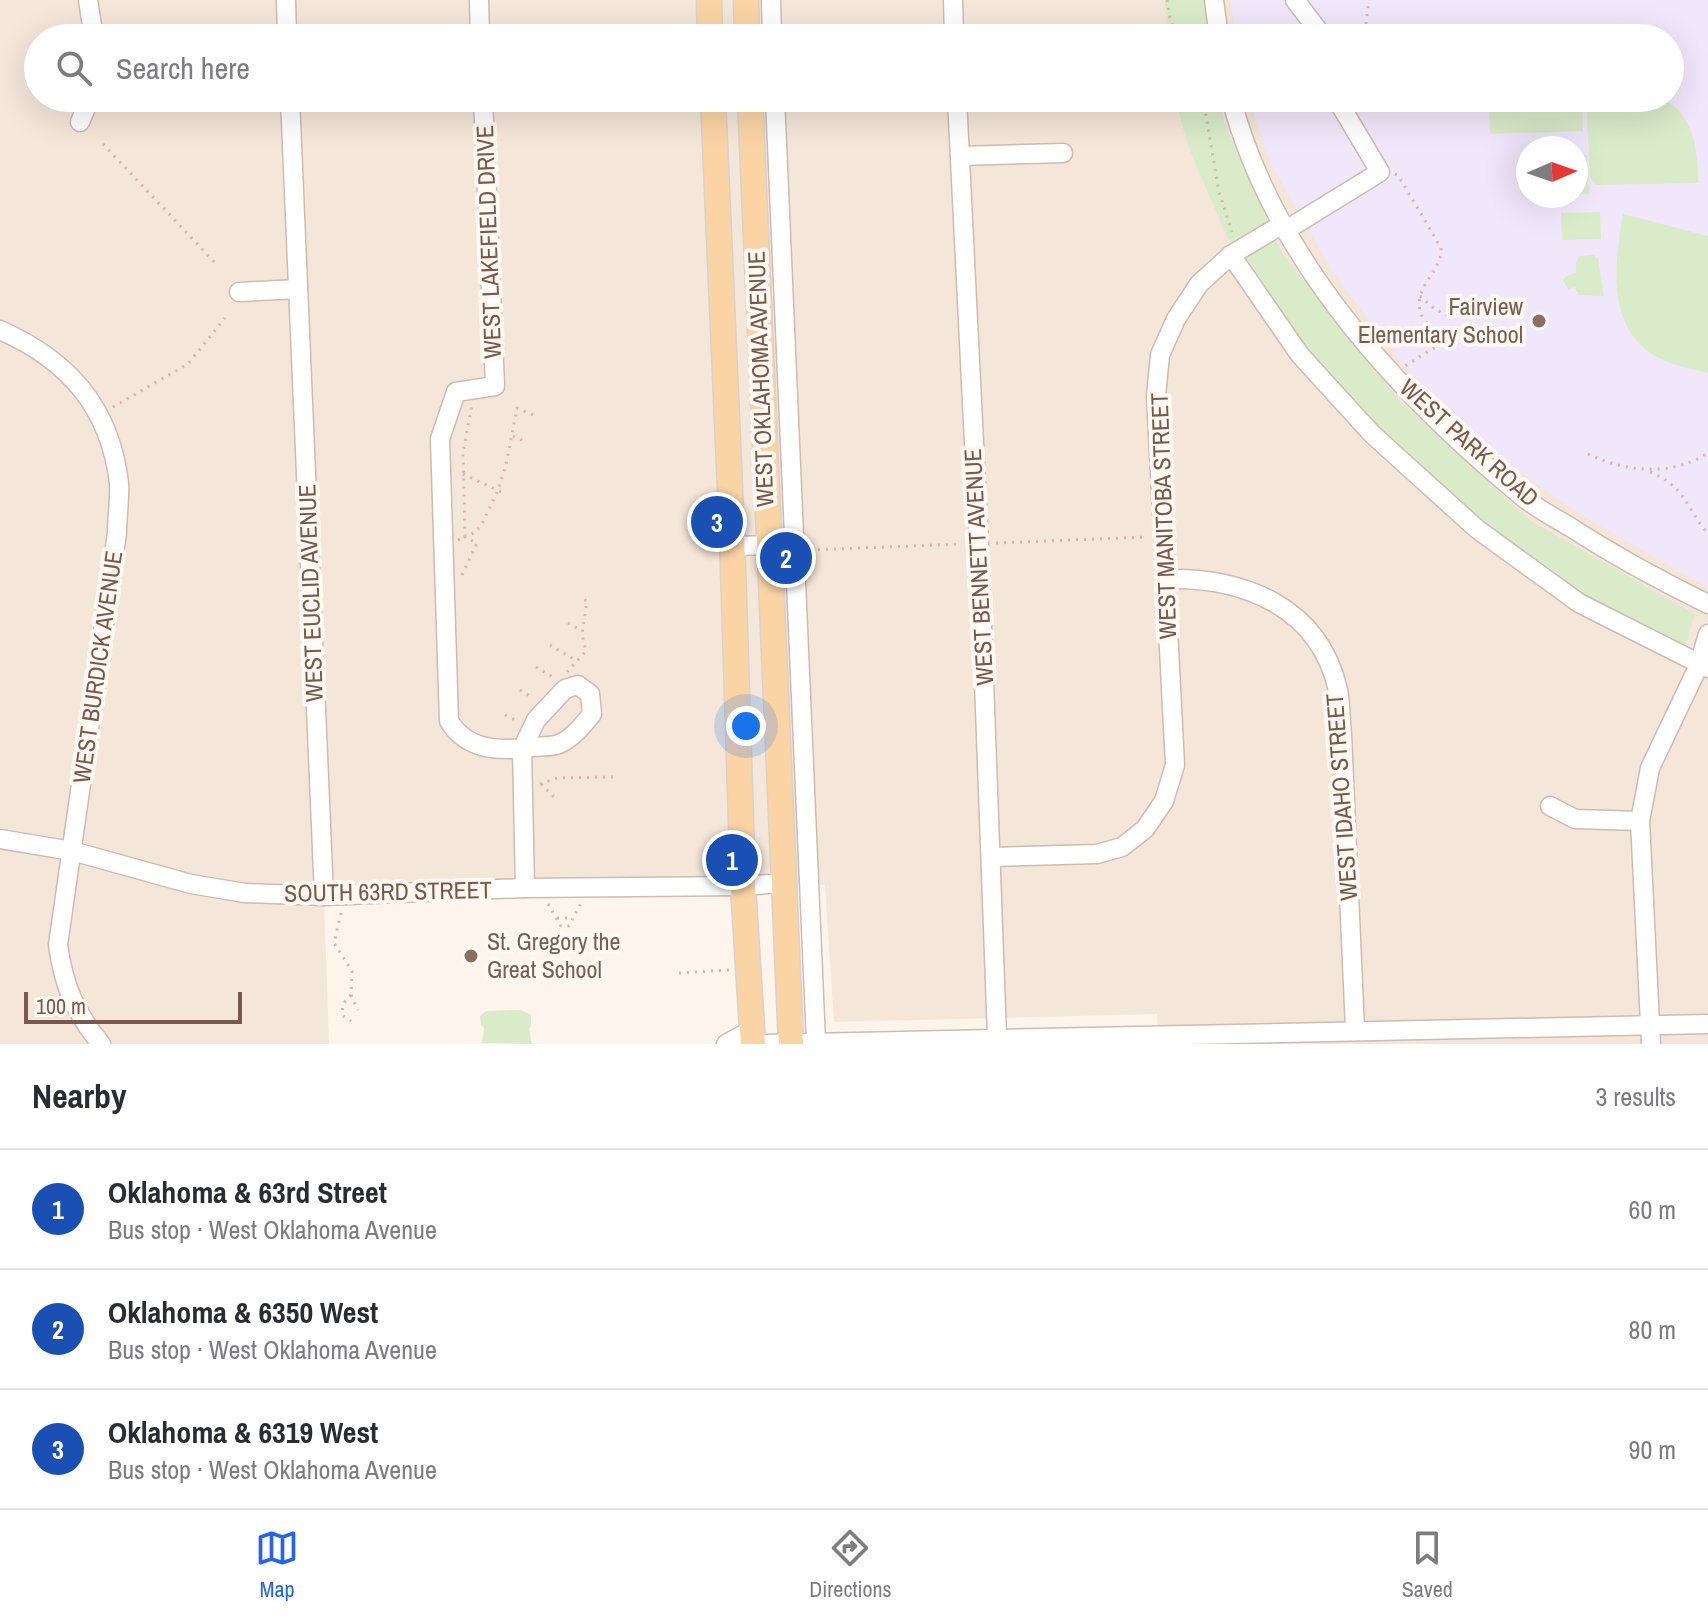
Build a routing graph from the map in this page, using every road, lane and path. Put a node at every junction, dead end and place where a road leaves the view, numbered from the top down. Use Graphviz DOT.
graph roads {
  1 [pos="88,0"];
  2 [pos="286,0"];
  3 [pos="479,0"];
  4 [pos="709,0"];
  5 [pos="746,0"];
  6 [pos="771,0"];
  7 [pos="953,0"];
  8 [pos="1167,0"];
  9 [pos="1214,0"];
  10 [pos="1295,0"];
  11 [pos="1369,0"];
  12 [pos="92,24"];
  13 [pos="287,24"];
  14 [pos="480,24"];
  15 [pos="710,24"];
  16 [pos="747,24"];
  17 [pos="772,24"];
  18 [pos="954,24"];
  19 [pos="1172,24"];
  20 [pos="1217,24"];
  21 [pos="1313,24"];
  22 [pos="1365,24"];
  23 [pos="84,112"];
  24 [pos="291,112"];
  25 [pos="484,112"];
  26 [pos="714,112"];
  27 [pos="751,112"];
  28 [pos="776,112"];
  29 [pos="958,112"];
  30 [pos="1205,112"];
  31 [pos="1236,112"];
  32 [pos="1344,112"];
  33 [pos="80,122"];
  34 [pos="103,144"];
  35 [pos="1063,153"];
  36 [pos="960,156"];
  37 [pos="1380,172"];
  38 [pos="1284,227"];
  39 [pos="1232,232"];
  40 [pos="1231,255"];
  41 [pos="218,266"];
  42 [pos="298,289"];
  43 [pos="239,292"];
  44 [pos="1420,296"];
  45 [pos="225,318"];
  46 [pos="1471,318"];
  47 [pos="0,330"];
  48 [pos="1445,341"];
  49 [pos="1453,341"];
  50 [pos="1404,367"];
  51 [pos="473,404"];
  52 [pos="113,407"];
  53 [pos="538,417"];
  54 [pos="513,436"];
  55 [pos="526,442"];
  56 [pos="1708,453"];
  57 [pos="1588,454"];
  58 [pos="1646,471"];
  59 [pos="463,474"];
  60 [pos="498,490"];
  61 [pos="506,494"];
  62 [pos="1708,531"];
  63 [pos="465,537"];
  64 [pos="1146,537"];
  65 [pos="454,543"];
  66 [pos="996,543"];
  67 [pos="962,544"];
  68 [pos="768,545"];
  69 [pos="732,546"];
  70 [pos="802,548"];
  71 [pos="460,578"];
  72 [pos="1166,579"];
  73 [pos="582,599"];
  74 [pos="1708,604"];
  75 [pos="568,623"];
  76 [pos="582,631"];
  77 [pos="1708,634"];
  78 [pos="550,645"];
  79 [pos="577,661"];
  80 [pos="536,667"];
  81 [pos="1704,667"];
  82 [pos="549,675"];
  83 [pos="559,681"];
  84 [pos="520,690"];
  85 [pos="531,697"];
  86 [pos="505,715"];
  87 [pos="520,723"];
  88 [pos="615,777"];
  89 [pos="532,784"];
  90 [pos="558,801"];
  91 [pos="1550,806"];
  92 [pos="1640,821"];
  93 [pos="0,839"];
  94 [pos="72,851"];
  95 [pos="992,857"];
  96 [pos="782,883"];
  97 [pos="743,886"];
  98 [pos="525,888"];
  99 [pos="324,896"];
  100 [pos="581,903"];
  101 [pos="547,904"];
  102 [pos="341,909"];
  103 [pos="557,918"];
  104 [pos="572,918"];
  105 [pos="734,970"];
  106 [pos="679,973"];
  107 [pos="351,995"];
  108 [pos="358,1010"];
  109 [pos="351,1021"];
  110 [pos="1650,1024"];
  111 [pos="1708,1024"];
  112 [pos="1355,1030"];
  113 [pos="997,1037"];
  114 [pos="755,1039"];
  115 [pos="950,1041"];
  116 [pos="816,1042"];
  117 [pos="791,1043"];
  118 [pos="101,1044"];
  119 [pos="726,1044"];
  120 [pos="1651,1044"];
  1 -- 12 [label="street"];
  2 -- 13 [label="street"];
  3 -- 14 [label="street"];
  4 -- 15 [label="main road"];
  5 -- 16 [label="main road"];
  6 -- 17 [label="street"];
  7 -- 18 [label="street"];
  8 -- 19 [label="path"];
  9 -- 20 [label="street"];
  10 -- 21 [label="street"];
  11 -- 22 [label="path"];
  23 -- 33 [label="street"];
  24 -- 42 [label="street, WEST EUCLID AVENUE"];
  25 -- 89 [label="street, WEST LAKEFIELD DRIVE"];
  26 -- 69 [label="main road, WEST OKLAHOMA AVENUE"];
  27 -- 68 [label="main road, WEST OKLAHOMA AVENUE"];
  28 -- 70 [label="street, WEST OKLAHOMA AVENUE"];
  29 -- 36 [label="street, WEST BENNETT AVENUE"];
  30 -- 39 [label="path"];
  31 -- 38 [label="street, WEST PARK ROAD"];
  32 -- 37 [label="street"];
  34 -- 41 [label="path"];
  35 -- 36 [label="street"];
  36 -- 95 [label="street, WEST BENNETT AVENUE"];
  37 -- 38 [label="street, WEST MANITOBA STREET"];
  37 -- 44 [label="path"];
  38 -- 40 [label="street, WEST MANITOBA STREET"];
  38 -- 74 [label="street, WEST PARK ROAD"];
  40 -- 72 [label="street, WEST MANITOBA STREET"];
  40 -- 81 [label="street"];
  42 -- 43 [label="street"];
  42 -- 99 [label="street, WEST EUCLID AVENUE"];
  44 -- 46 [label="path"];
  44 -- 48 [label="path"];
  45 -- 52 [label="path"];
  47 -- 94 [label="street, WEST BURDICK AVENUE"];
  48 -- 49 [label="path"];
  48 -- 50 [label="path"];
  51 -- 59 [label="path"];
  53 -- 54 [label="path"];
  54 -- 55 [label="path"];
  54 -- 60 [label="path"];
  56 -- 58 [label="path"];
  57 -- 58 [label="path"];
  58 -- 62 [label="path"];
  59 -- 60 [label="path"];
  59 -- 63 [label="path"];
  60 -- 61 [label="path"];
  60 -- 63 [label="path"];
  63 -- 65 [label="path"];
  63 -- 71 [label="path"];
  64 -- 66 [label="path"];
  67 -- 70 [label="path"];
  68 -- 69 [label="street"];
  68 -- 70 [label="street"];
  68 -- 96 [label="main road, WEST OKLAHOMA AVENUE"];
  69 -- 97 [label="main road, WEST OKLAHOMA AVENUE"];
  70 -- 116 [label="street, WEST OKLAHOMA AVENUE"];
  72 -- 95 [label="street, WEST MANITOBA STREET"];
  72 -- 112 [label="street, WEST IDAHO STREET"];
  73 -- 76 [label="path"];
  75 -- 76 [label="path"];
  76 -- 79 [label="path"];
  77 -- 81 [label="street"];
  78 -- 79 [label="path"];
  79 -- 83 [label="path"];
  80 -- 82 [label="path"];
  81 -- 92 [label="street"];
  84 -- 85 [label="path"];
  86 -- 87 [label="path"];
  88 -- 89 [label="path"];
  89 -- 90 [label="path"];
  89 -- 98 [label="street"];
  91 -- 92 [label="street"];
  92 -- 110 [label="street"];
  93 -- 94 [label="street, SOUTH 63RD STREET"];
  94 -- 99 [label="street, SOUTH 63RD STREET"];
  94 -- 118 [label="street, WEST BURDICK AVENUE"];
  95 -- 113 [label="street, WEST BENNETT AVENUE"];
  96 -- 97 [label="street, SOUTH 63RD STREET"];
  96 -- 117 [label="main road, WEST OKLAHOMA AVENUE"];
  97 -- 98 [label="street, SOUTH 63RD STREET"];
  97 -- 114 [label="main road, WEST OKLAHOMA AVENUE"];
  98 -- 99 [label="street, SOUTH 63RD STREET"];
  100 -- 104 [label="path"];
  101 -- 103 [label="path"];
  102 -- 107 [label="path"];
  103 -- 104 [label="path"];
  103 -- 104 [label="path"];
  105 -- 106 [label="path"];
  107 -- 108 [label="path"];
  107 -- 109 [label="path"];
  110 -- 111 [label="street"];
  110 -- 112 [label="street"];
  110 -- 120 [label="street"];
  112 -- 113 [label="street"];
  113 -- 115 [label="street"];
  114 -- 117 [label="street"];
  114 -- 119 [label="street"];
  115 -- 116 [label="street"];
  116 -- 117 [label="street"];
}
